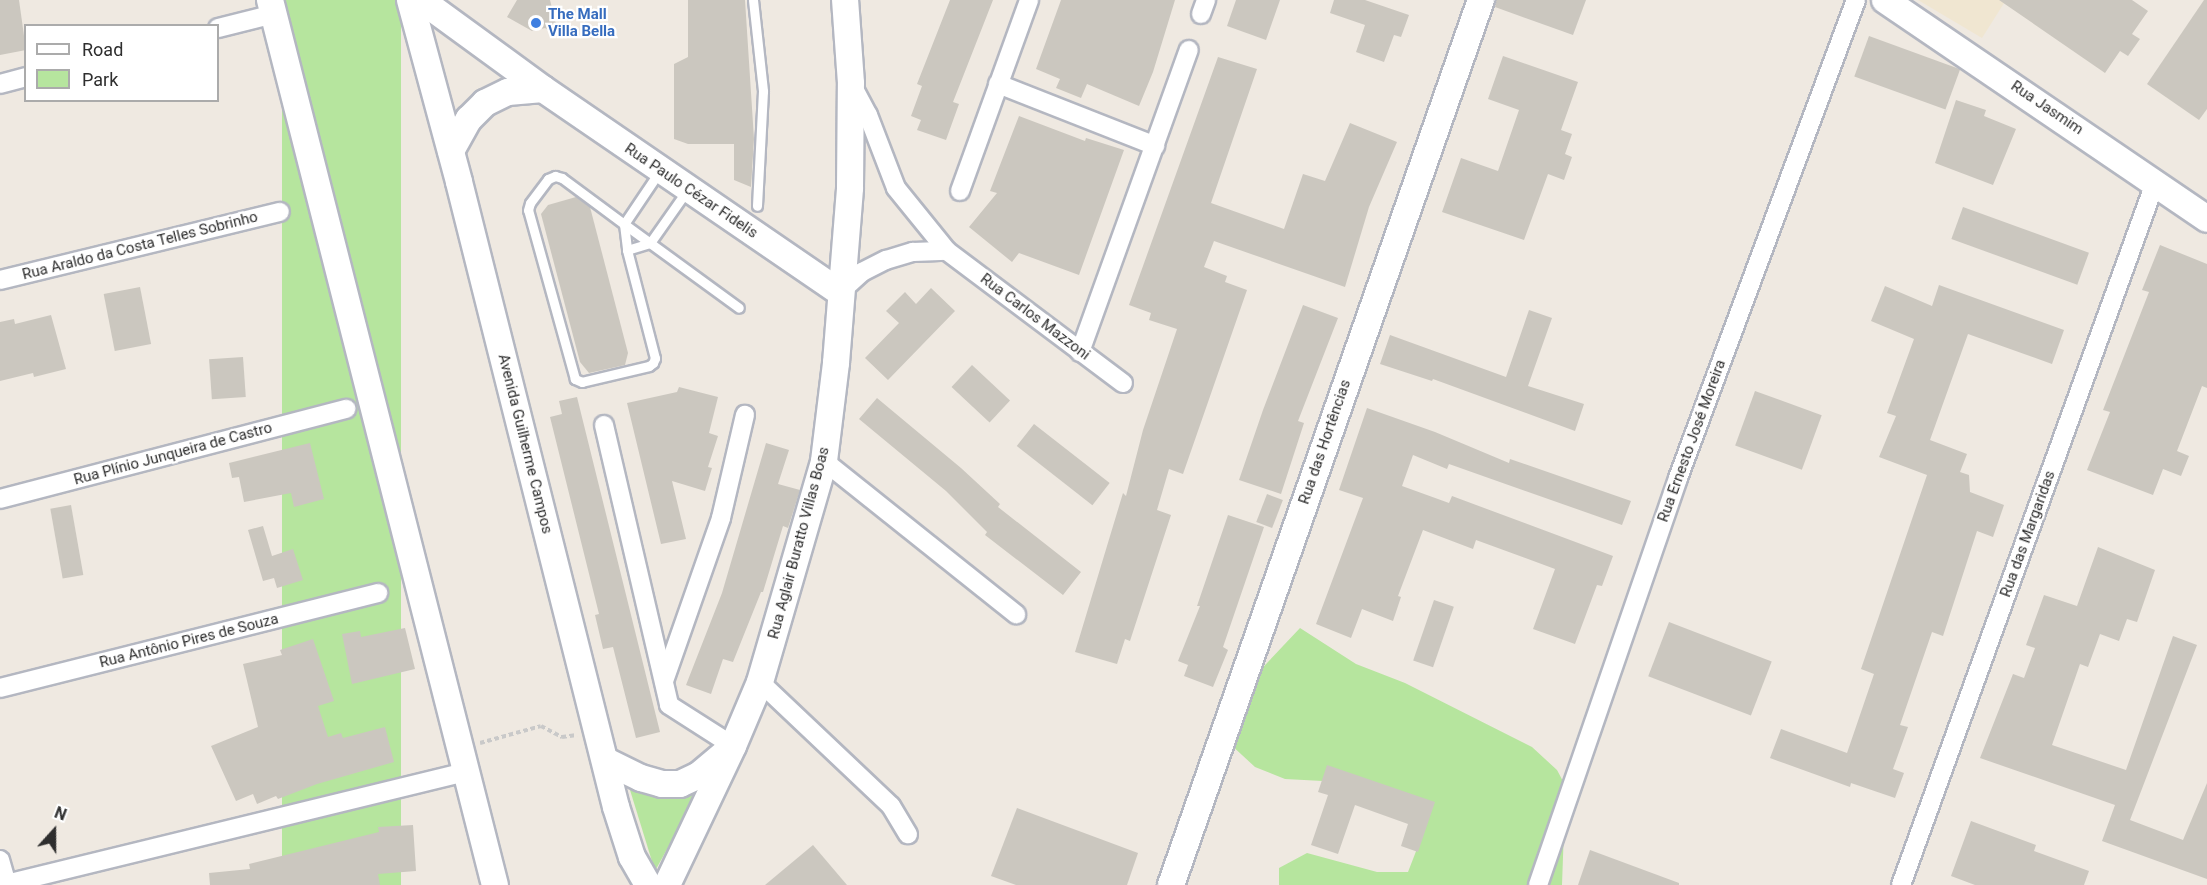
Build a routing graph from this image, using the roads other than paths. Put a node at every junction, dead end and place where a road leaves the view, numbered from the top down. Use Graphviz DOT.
graph roads {
  1 [pos="410,0"];
  2 [pos="421,0"];
  3 [pos="753,0"];
  4 [pos="844,0"];
  5 [pos="1029,0"];
  6 [pos="1481,0"];
  7 [pos="1856,0"];
  8 [pos="1885,0"];
  9 [pos="272,7"];
  10 [pos="219,28"];
  11 [pos="1189,50"];
  12 [pos="24,78"];
  13 [pos="850,82"];
  14 [pos="0,84"];
  15 [pos="998,84"];
  16 [pos="543,89"];
  17 [pos="1155,146"];
  18 [pos="451,151"];
  19 [pos="661,170"];
  20 [pos="2155,183"];
  21 [pos="688,189"];
  22 [pos="960,191"];
  23 [pos="757,206"];
  24 [pos="280,212"];
  25 [pos="2207,219"];
  26 [pos="624,224"];
  27 [pos="650,243"];
  28 [pos="627,250"];
  29 [pos="947,251"];
  30 [pos="0,280"];
  31 [pos="840,292"];
  32 [pos="739,308"];
  33 [pos="1080,352"];
  34 [pos="1123,383"];
  35 [pos="346,409"];
  36 [pos="745,415"];
  37 [pos="604,425"];
  38 [pos="824,461"];
  39 [pos="0,499"];
  40 [pos="378,593"];
  41 [pos="1016,614"];
  42 [pos="664,681"];
  43 [pos="760,682"];
  44 [pos="0,688"];
  45 [pos="733,746"];
  46 [pos="462,761"];
  47 [pos="606,761"];
  48 [pos="908,834"];
  49 [pos="0,860"];
  50 [pos="5,885"];
  51 [pos="495,885"];
  52 [pos="648,885"];
  53 [pos="667,885"];
  54 [pos="1171,885"];
  55 [pos="1538,885"];
  56 [pos="1901,885"];
  1 -- 18 [label="main road, Avenida Guilherme Campos"];
  2 -- 16 [label="main road, Rua Paulo Cézar Fidelis"];
  3 -- 23 [label="lane"];
  4 -- 13 [label="main road, Rua Aglair Buratto Villas Boas"];
  5 -- 15 [label="street"];
  6 -- 54 [label="main road, Rua das Hortências"];
  7 -- 55 [label="street, Rua Ernesto José Moreira"];
  8 -- 20 [label="main road, Rua Jasmim"];
  9 -- 10 [label="street"];
  9 -- 46 [label="main road"];
  11 -- 17 [label="street"];
  12 -- 14 [label="street"];
  13 -- 29 [label="street, Rua Carlos Mazzoni"];
  13 -- 31 [label="main road, Rua Aglair Buratto Villas Boas"];
  15 -- 17 [label="street"];
  15 -- 22 [label="street"];
  16 -- 18 [label="main road"];
  16 -- 19 [label="main road, Rua Paulo Cézar Fidelis"];
  17 -- 33 [label="street"];
  18 -- 47 [label="main road, Avenida Guilherme Campos"];
  19 -- 21 [label="main road, Rua Paulo Cézar Fidelis"];
  19 -- 26 [label="lane"];
  20 -- 25 [label="main road, Rua Jasmim"];
  20 -- 56 [label="street, Rua das Margaridas"];
  21 -- 27 [label="lane"];
  21 -- 31 [label="main road, Rua Paulo Cézar Fidelis"];
  24 -- 30 [label="street, Rua Araldo da Costa Telles Sobrinho"];
  26 -- 27 [label="lane"];
  26 -- 28 [label="lane"];
  26 -- 28 [label="lane"];
  27 -- 28 [label="lane"];
  27 -- 32 [label="lane"];
  29 -- 31 [label="street"];
  29 -- 33 [label="street, Rua Carlos Mazzoni"];
  31 -- 38 [label="main road, Rua Aglair Buratto Villas Boas"];
  33 -- 34 [label="street, Rua Carlos Mazzoni"];
  35 -- 39 [label="street, Rua Plínio Junqueira de Castro"];
  36 -- 42 [label="street"];
  37 -- 42 [label="street"];
  38 -- 41 [label="street"];
  38 -- 43 [label="main road, Rua Aglair Buratto Villas Boas"];
  40 -- 44 [label="street, Rua Antônio Pires de Souza"];
  42 -- 45 [label="street"];
  43 -- 45 [label="main road, Rua Aglair Buratto Villas Boas"];
  43 -- 48 [label="street"];
  45 -- 47 [label="main road"];
  45 -- 53 [label="main road, Rua Aglair Buratto Villas Boas"];
  46 -- 50 [label="street"];
  46 -- 51 [label="main road"];
  47 -- 52 [label="main road, Avenida Guilherme Campos"];
  49 -- 50 [label="street"];
}
